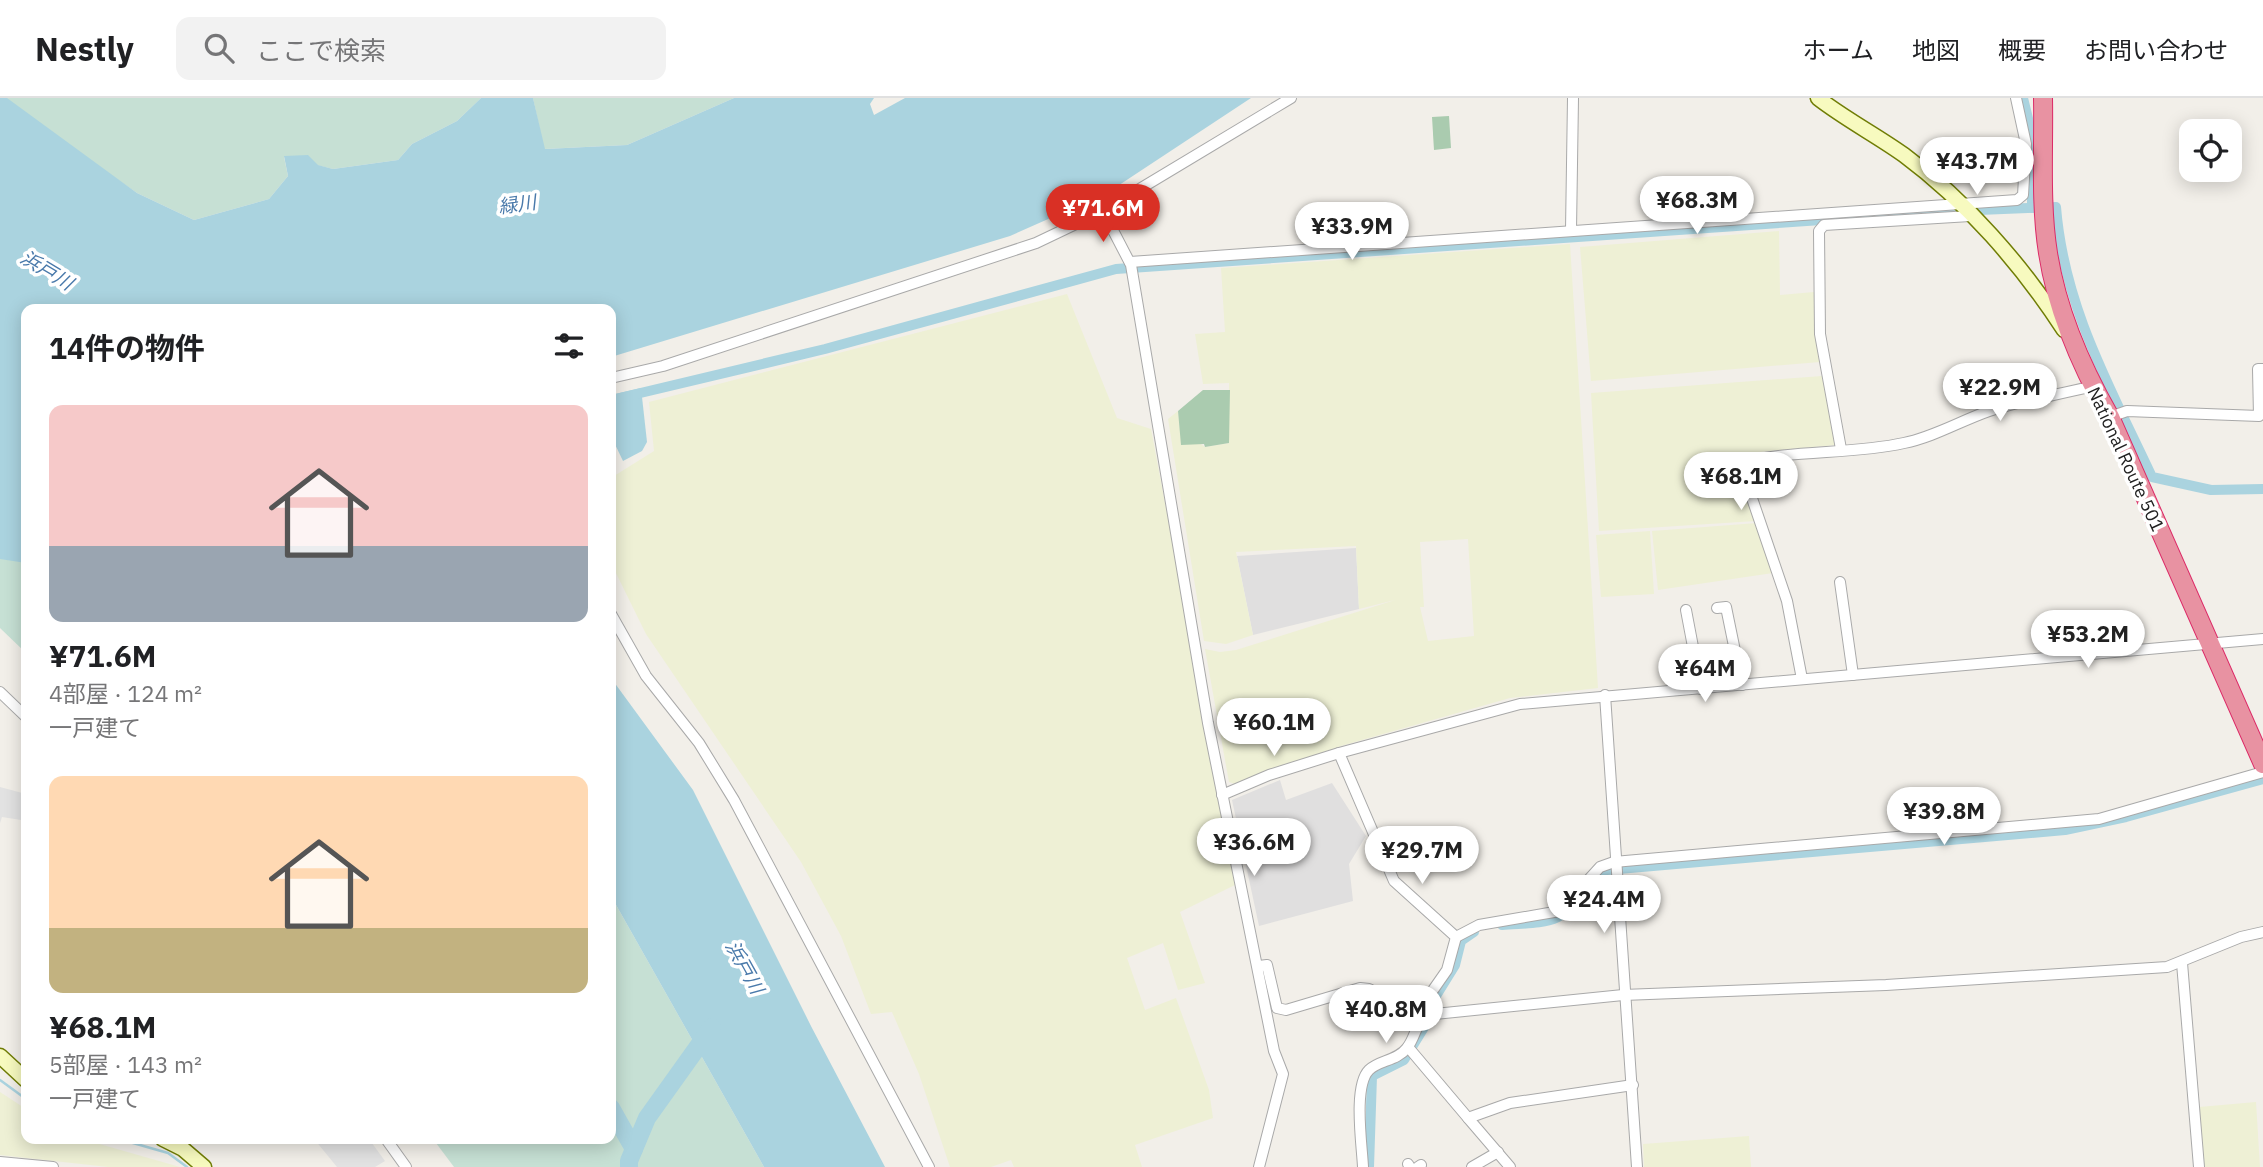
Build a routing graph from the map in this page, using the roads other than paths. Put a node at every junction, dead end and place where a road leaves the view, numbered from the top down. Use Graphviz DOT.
graph roads {
  1 [pos="1291,98"];
  2 [pos="1573,98"];
  3 [pos="1818,98"];
  4 [pos="2016,98"];
  5 [pos="2043,98"];
  6 [pos="1965,210"];
  7 [pos="1103,211"];
  8 [pos="1571,230"];
  9 [pos="1131,267"];
  10 [pos="2078,352"];
  11 [pos="2263,369"];
  12 [pos="616,377"];
  13 [pos="2093,386"];
  14 [pos="2118,414"];
  15 [pos="1841,449"];
  16 [pos="1840,582"];
  17 [pos="1717,608"];
  18 [pos="1686,610"];
  19 [pos="616,623"];
  20 [pos="2263,639"];
  21 [pos="2209,642"];
  22 [pos="1853,675"];
  23 [pos="1802,679"];
  24 [pos="1742,685"];
  25 [pos="1701,689"];
  26 [pos="0,692"];
  27 [pos="1605,695"];
  28 [pos="21,712"];
  29 [pos="1339,754"];
  30 [pos="2263,764"];
  31 [pos="2263,772"];
  32 [pos="1222,795"];
  33 [pos="1615,867"];
  34 [pos="2263,932"];
  35 [pos="1456,937"];
  36 [pos="2182,963"];
  37 [pos="1259,966"];
  38 [pos="1623,995"];
  39 [pos="1424,1016"];
  40 [pos="1410,1049"];
  41 [pos="0,1056"];
  42 [pos="21,1075"];
  43 [pos="1633,1085"];
  44 [pos="1468,1118"];
  45 [pos="173,1144"];
  46 [pos="390,1144"];
  47 [pos="1498,1152"];
  48 [pos="0,1162"];
  49 [pos="53,1167"];
  50 [pos="204,1167"];
  51 [pos="406,1167"];
  52 [pos="929,1167"];
  53 [pos="1259,1167"];
  54 [pos="1363,1167"];
  55 [pos="1472,1167"];
  56 [pos="1510,1167"];
  57 [pos="1637,1167"];
  58 [pos="2199,1167"];
  1 -- 7 [label="street"];
  2 -- 8 [label="street"];
  3 -- 6 [label="street"];
  4 -- 6 [label="street"];
  5 -- 10 [label="highway, National Route 501"];
  6 -- 8 [label="street"];
  6 -- 10 [label="street"];
  6 -- 15 [label="street"];
  7 -- 9 [label="street"];
  7 -- 12 [label="street"];
  8 -- 9 [label="street"];
  9 -- 32 [label="street"];
  10 -- 13 [label="highway, National Route 501"];
  11 -- 14 [label="street"];
  13 -- 14 [label="highway, National Route 501"];
  13 -- 15 [label="street"];
  14 -- 21 [label="highway, National Route 501"];
  15 -- 23 [label="street"];
  16 -- 22 [label="street"];
  17 -- 24 [label="street"];
  18 -- 25 [label="street"];
  19 -- 52 [label="street"];
  20 -- 21 [label="street"];
  21 -- 22 [label="street"];
  21 -- 30 [label="highway, National Route 501"];
  22 -- 23 [label="street"];
  23 -- 24 [label="street"];
  24 -- 25 [label="street"];
  25 -- 27 [label="street"];
  26 -- 28 [label="street"];
  27 -- 29 [label="street"];
  27 -- 33 [label="street"];
  29 -- 32 [label="street"];
  29 -- 35 [label="street"];
  31 -- 33 [label="street"];
  32 -- 37 [label="street"];
  33 -- 35 [label="street"];
  33 -- 38 [label="street"];
  34 -- 36 [label="street"];
  35 -- 39 [label="street"];
  36 -- 38 [label="street"];
  36 -- 58 [label="street"];
  37 -- 39 [label="street"];
  37 -- 53 [label="street"];
  38 -- 39 [label="street"];
  38 -- 43 [label="street"];
  39 -- 40 [label="street"];
  40 -- 44 [label="street"];
  40 -- 54 [label="street"];
  41 -- 42 [label="street"];
  43 -- 44 [label="street"];
  43 -- 57 [label="street"];
  44 -- 47 [label="street"];
  45 -- 50 [label="street"];
  46 -- 51 [label="street"];
  47 -- 55 [label="street"];
  47 -- 56 [label="street"];
  48 -- 49 [label="street"];
}
